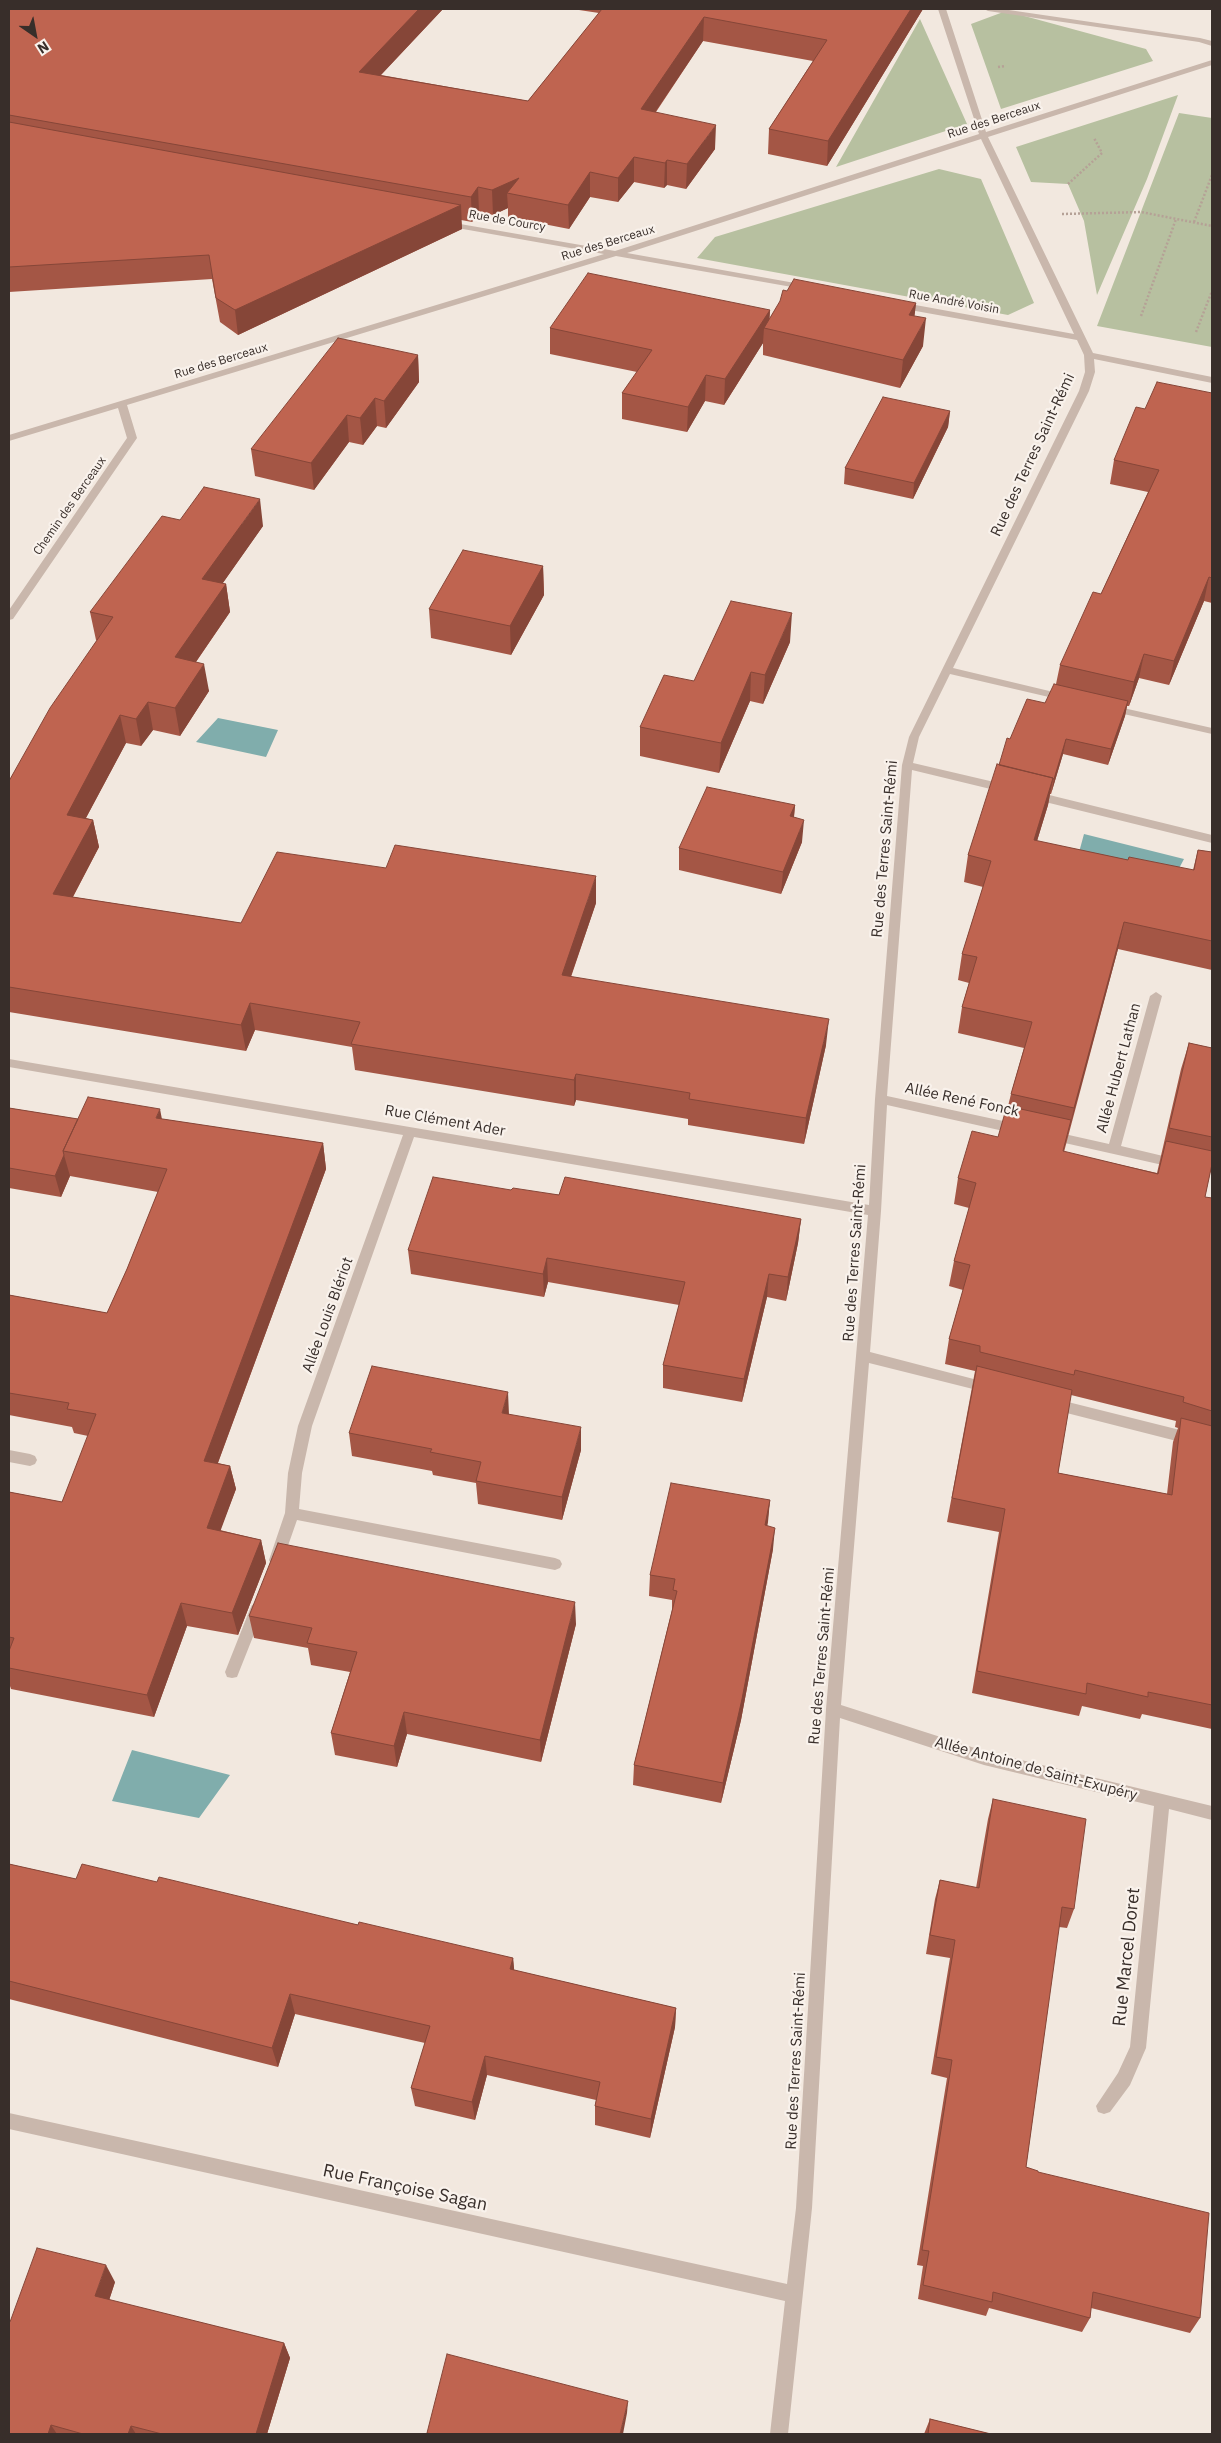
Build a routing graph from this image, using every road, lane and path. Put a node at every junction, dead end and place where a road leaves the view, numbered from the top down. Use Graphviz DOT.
graph roads {
  1 [pos="942,9"];
  2 [pos="988,9"];
  3 [pos="1212,44"];
  4 [pos="1212,62"];
  5 [pos="984,137"];
  6 [pos="1094,138"];
  7 [pos="1212,175"];
  8 [pos="1068,184"];
  9 [pos="1022,214"];
  10 [pos="1176,219"];
  11 [pos="435,221"];
  12 [pos="1194,222"];
  13 [pos="1212,226"];
  14 [pos="617,253"];
  15 [pos="814,289"];
  16 [pos="1212,291"];
  17 [pos="891,303"];
  18 [pos="1141,316"];
  19 [pos="1196,332"];
  20 [pos="1081,338"];
  21 [pos="1089,355"];
  22 [pos="1212,380"];
  23 [pos="122,404"];
  24 [pos="9,438"];
  25 [pos="9,617"];
  26 [pos="947,670"];
  27 [pos="1080,701"];
  28 [pos="1098,705"];
  29 [pos="1212,731"];
  30 [pos="907,764"];
  31 [pos="1212,839"];
  32 [pos="1156,996"];
  33 [pos="9,1062"];
  34 [pos="881,1099"];
  35 [pos="410,1132"];
  36 [pos="1114,1149"];
  37 [pos="1186,1166"];
  38 [pos="875,1211"];
  39 [pos="863,1356"];
  40 [pos="1000,1390"];
  41 [pos="1038,1400"];
  42 [pos="1212,1444"];
  43 [pos="9,1456"];
  44 [pos="30,1460"];
  45 [pos="292,1513"];
  46 [pos="555,1564"];
  47 [pos="271,1574"];
  48 [pos="264,1592"];
  49 [pos="232,1672"];
  50 [pos="832,1709"];
  51 [pos="1162,1803"];
  52 [pos="1212,1813"];
  53 [pos="1104,2106"];
  54 [pos="9,2120"];
  55 [pos="794,2294"];
  56 [pos="779,2434"];
  1 -- 5 [label="street, Rue des Terres Saint-Rémi"];
  2 -- 3 [label="street"];
  4 -- 5 [label="street, Rue des Berceaux"];
  5 -- 9 [label="street, Rue des Terres Saint-Rémi"];
  5 -- 14 [label="street, Rue des Berceaux"];
  6 -- 8 [label="path"];
  7 -- 12 [label="path"];
  9 -- 10 [label="path"];
  9 -- 20 [label="street, Rue des Terres Saint-Rémi"];
  10 -- 12 [label="path"];
  10 -- 18 [label="path"];
  11 -- 14 [label="street, Rue de Courcy"];
  12 -- 13 [label="path"];
  14 -- 15 [label="street"];
  14 -- 23 [label="street, Rue des Berceaux"];
  16 -- 19 [label="path"];
  17 -- 20 [label="street, Rue André Voisin"];
  20 -- 21 [label="street, Rue des Terres Saint-Rémi"];
  21 -- 22 [label="street"];
  21 -- 26 [label="street, Rue des Terres Saint-Rémi"];
  23 -- 24 [label="street, Rue des Berceaux"];
  23 -- 25 [label="street, Chemin des Berceaux"];
  26 -- 27 [label="street"];
  26 -- 30 [label="street, Rue des Terres Saint-Rémi"];
  28 -- 29 [label="street"];
  30 -- 31 [label="street"];
  30 -- 34 [label="street, Rue des Terres Saint-Rémi"];
  32 -- 36 [label="street, Allée Hubert Lathan"];
  33 -- 35 [label="street, Rue Clément Ader"];
  34 -- 36 [label="street, Allée René Fonck"];
  34 -- 38 [label="street, Rue des Terres Saint-Rémi"];
  35 -- 38 [label="street, Rue Clément Ader"];
  35 -- 45 [label="street, Allée Louis Blériot"];
  36 -- 37 [label="street, Allée René Fonck"];
  38 -- 39 [label="street, Rue des Terres Saint-Rémi"];
  39 -- 40 [label="street"];
  39 -- 50 [label="street, Rue des Terres Saint-Rémi"];
  41 -- 42 [label="street"];
  43 -- 44 [label="street"];
  45 -- 46 [label="street"];
  45 -- 47 [label="street, Allée Louis Blériot"];
  48 -- 49 [label="street"];
  50 -- 51 [label="street, Allée Antoine de Saint-Exupéry"];
  50 -- 55 [label="street, Rue des Terres Saint-Rémi"];
  51 -- 52 [label="street, Allée Antoine de Saint-Exupéry"];
  51 -- 53 [label="street, Rue Marcel Doret"];
  54 -- 55 [label="street, Rue Françoise Sagan"];
  55 -- 56 [label="street, Rue des Terres Saint-Rémi"];
}
